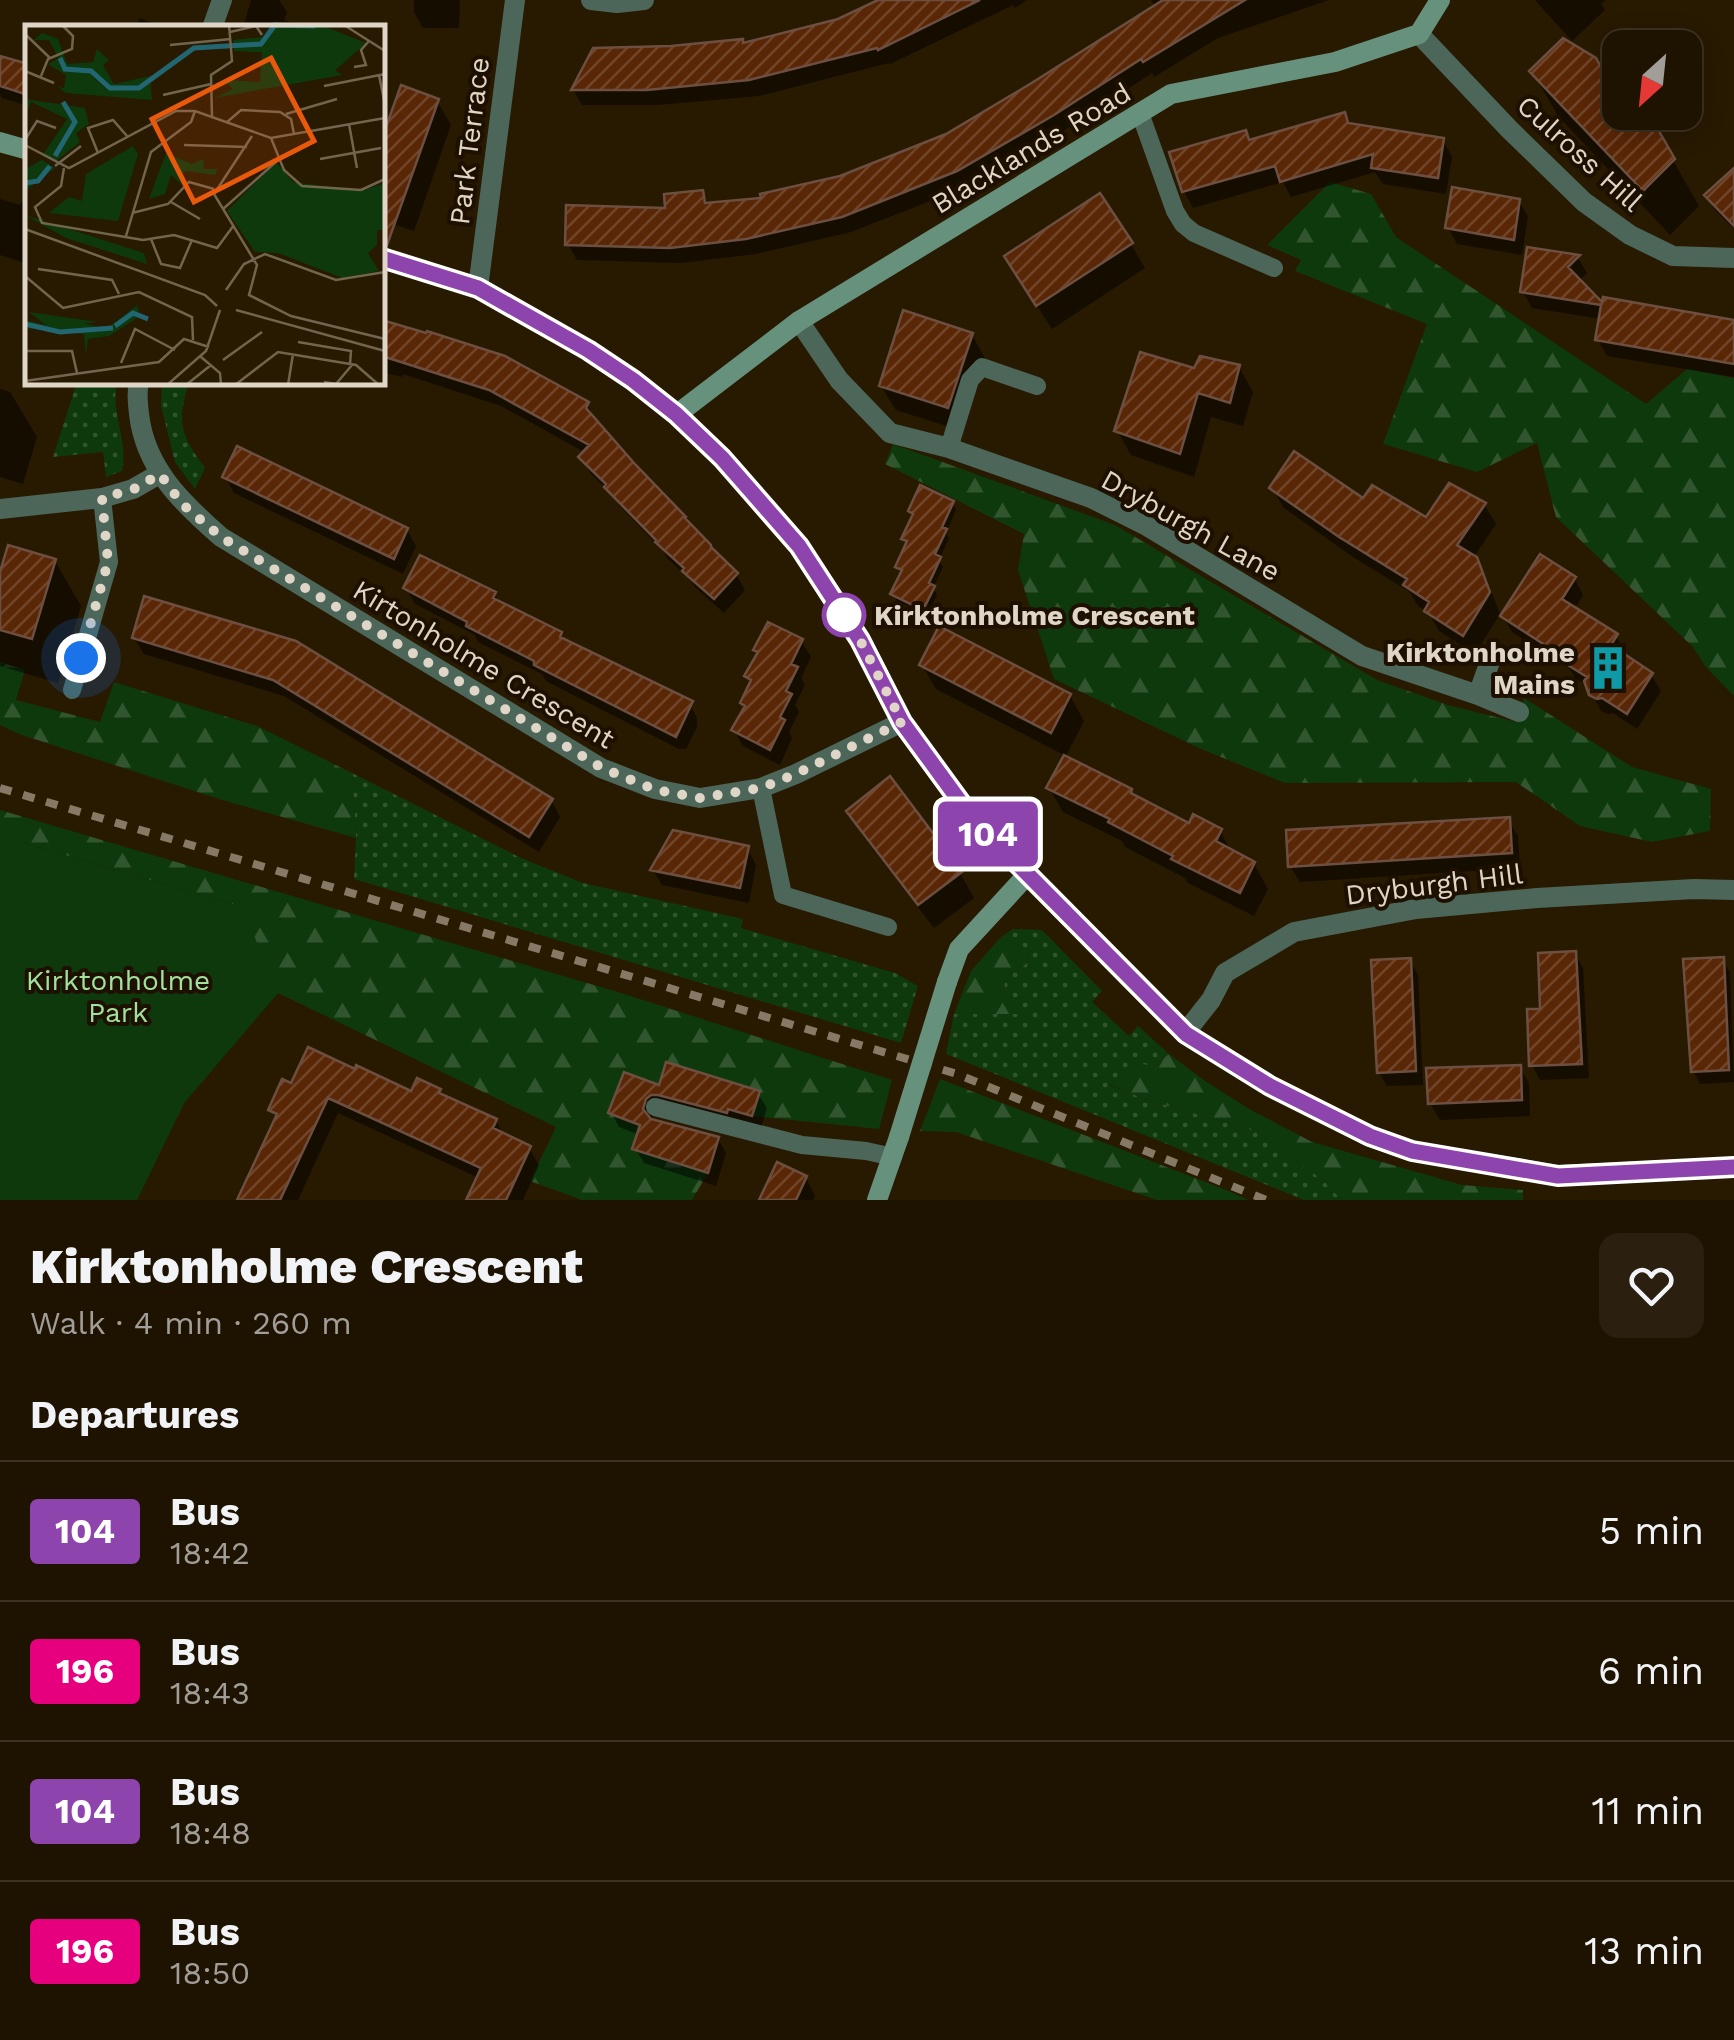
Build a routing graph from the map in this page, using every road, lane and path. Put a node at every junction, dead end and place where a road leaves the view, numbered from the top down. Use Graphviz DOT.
graph roads {
  1 [pos="222,0"];
  2 [pos="515,0"];
  3 [pos="591,0"];
  4 [pos="644,0"];
  5 [pos="1440,0"];
  6 [pos="213,25"];
  7 [pos="1419,34"];
  8 [pos="1140,114"];
  9 [pos="0,142"];
  10 [pos="25,149"];
  11 [pos="1734,258"];
  12 [pos="385,259"];
  13 [pos="1274,268"];
  14 [pos="478,288"];
  15 [pos="800,321"];
  16 [pos="138,385"];
  17 [pos="1037,386"];
  18 [pos="676,414"];
  19 [pos="949,448"];
  20 [pos="160,474"];
  21 [pos="102,498"];
  22 [pos="0,508"];
  23 [pos="1492,656"];
  24 [pos="72,690"];
  25 [pos="1478,695"];
  26 [pos="1519,712"];
  27 [pos="902,722"];
  28 [pos="761,788"];
  29 [pos="1028,874"];
  30 [pos="1734,890"];
  31 [pos="888,927"];
  32 [pos="1186,1034"];
  33 [pos="655,1107"];
  34 [pos="896,1147"];
  35 [pos="1734,1167"];
  36 [pos="877,1200"];
  1 -- 6 [label="street"];
  2 -- 14 [label="street, Park Terrace"];
  3 -- 4 [label="street"];
  5 -- 7 [label="street"];
  7 -- 8 [label="street, Blacklands Road"];
  7 -- 11 [label="street, Culross Hill"];
  8 -- 13 [label="lane"];
  8 -- 15 [label="street, Blacklands Road"];
  9 -- 10 [label="street"];
  12 -- 14 [label="street"];
  14 -- 18 [label="street"];
  15 -- 18 [label="street, Blacklands Road"];
  15 -- 19 [label="street, Dryburgh Lane"];
  16 -- 20 [label="street, Kirtonholme Crescent"];
  17 -- 19 [label="lane"];
  18 -- 27 [label="street"];
  19 -- 25 [label="street, Dryburgh Lane"];
  20 -- 21 [label="street"];
  20 -- 28 [label="street, Kirtonholme Crescent"];
  21 -- 22 [label="street"];
  21 -- 24 [label="lane"];
  23 -- 25 [label="street"];
  25 -- 26 [label="street, Dryburgh Lane"];
  27 -- 28 [label="street, Kirtonholme Crescent"];
  27 -- 29 [label="street"];
  28 -- 31 [label="lane"];
  29 -- 32 [label="street"];
  29 -- 34 [label="street, bridge"];
  30 -- 32 [label="street, Dryburgh Hill"];
  32 -- 35 [label="street"];
  33 -- 34 [label="lane"];
  34 -- 36 [label="street"];
}
